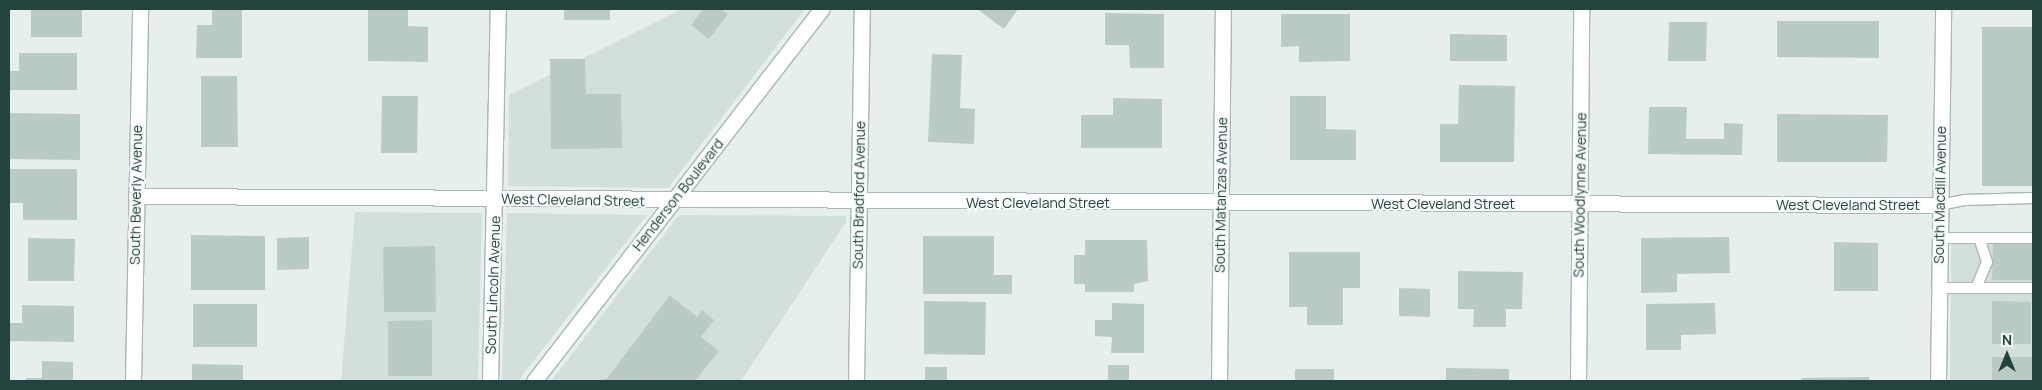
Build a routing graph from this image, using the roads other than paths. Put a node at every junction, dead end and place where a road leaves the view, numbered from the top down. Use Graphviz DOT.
graph roads {
  1 [pos="140,9"];
  2 [pos="498,9"];
  3 [pos="821,9"];
  4 [pos="862,9"];
  5 [pos="1223,9"];
  6 [pos="1581,9"];
  7 [pos="1942,9"];
  8 [pos="136,196"];
  9 [pos="2033,198"];
  10 [pos="495,199"];
  11 [pos="674,201"];
  12 [pos="859,202"];
  13 [pos="1221,204"];
  14 [pos="1581,204"];
  15 [pos="1939,205"];
  16 [pos="1939,238"];
  17 [pos="1979,238"];
  18 [pos="2033,238"];
  19 [pos="1939,288"];
  20 [pos="1976,288"];
  21 [pos="2033,288"];
  22 [pos="133,381"];
  23 [pos="490,381"];
  24 [pos="534,381"];
  25 [pos="856,381"];
  26 [pos="1219,381"];
  27 [pos="1578,381"];
  28 [pos="1938,381"];
  1 -- 8 [label="street, South Beverly Avenue"];
  2 -- 10 [label="street, South Lincoln Avenue"];
  3 -- 11 [label="street, Henderson Boulevard"];
  4 -- 12 [label="street, South Bradford Avenue"];
  5 -- 13 [label="street, South Matanzas Avenue"];
  6 -- 14 [label="street, South Woodlynne Avenue"];
  7 -- 15 [label="street, South Macdill Avenue"];
  8 -- 10 [label="street, West Cleveland Street"];
  8 -- 22 [label="street, South Beverly Avenue"];
  9 -- 15 [label="lane"];
  10 -- 11 [label="street, West Cleveland Street"];
  10 -- 23 [label="street, South Lincoln Avenue"];
  11 -- 12 [label="street, West Cleveland Street"];
  11 -- 24 [label="street, Henderson Boulevard"];
  12 -- 13 [label="street, West Cleveland Street"];
  12 -- 25 [label="street, South Bradford Avenue"];
  13 -- 14 [label="street, West Cleveland Street"];
  13 -- 26 [label="street, South Matanzas Avenue"];
  14 -- 15 [label="street, West Cleveland Street"];
  14 -- 27 [label="street, South Woodlynne Avenue"];
  15 -- 16 [label="street, South Macdill Avenue"];
  16 -- 17 [label="lane"];
  16 -- 19 [label="street, South Macdill Avenue"];
  17 -- 18 [label="lane"];
  17 -- 20 [label="lane"];
  19 -- 20 [label="lane"];
  19 -- 28 [label="street, South Macdill Avenue"];
  20 -- 21 [label="lane"];
}
